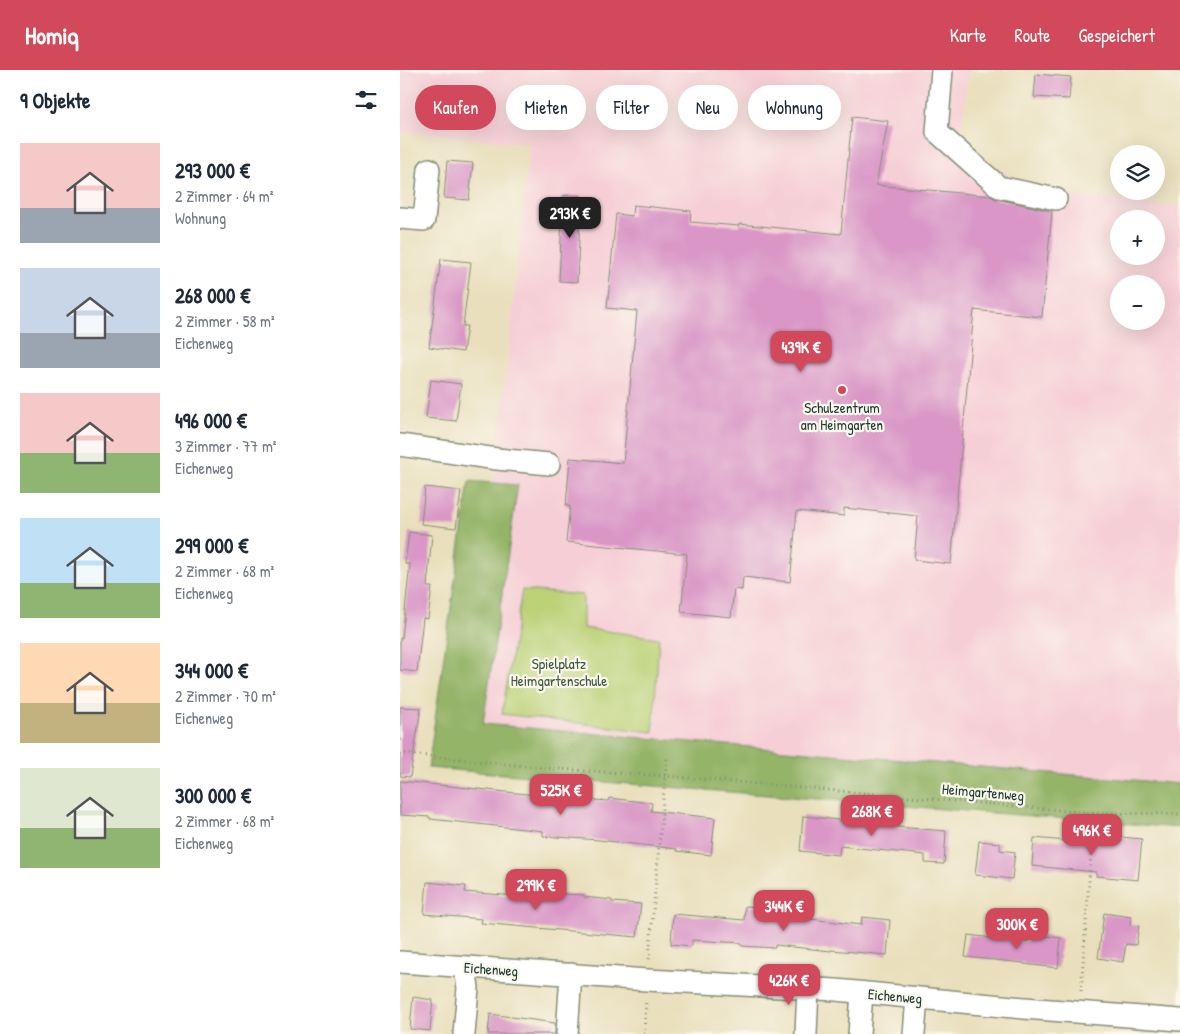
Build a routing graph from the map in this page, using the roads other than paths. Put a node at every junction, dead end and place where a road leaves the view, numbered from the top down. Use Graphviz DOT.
graph roads {
  1 [pos="942,70"];
  2 [pos="429,169"];
  3 [pos="1056,200"];
  4 [pos="400,218"];
  5 [pos="400,444"];
  6 [pos="550,464"];
  7 [pos="400,962"];
  8 [pos="465,967"];
  9 [pos="571,974"];
  10 [pos="808,988"];
  11 [pos="862,993"];
  12 [pos="917,998"];
  13 [pos="1180,1020"];
  14 [pos="464,1034"];
  15 [pos="567,1034"];
  16 [pos="806,1034"];
  17 [pos="859,1034"];
  18 [pos="914,1034"];
  1 -- 3 [label="street"];
  2 -- 4 [label="street"];
  5 -- 6 [label="street"];
  7 -- 8 [label="street, Eichenweg"];
  8 -- 9 [label="street, Eichenweg"];
  8 -- 14 [label="street"];
  9 -- 10 [label="street, Eichenweg"];
  9 -- 15 [label="street"];
  10 -- 11 [label="street, Eichenweg"];
  10 -- 16 [label="street"];
  11 -- 12 [label="street, Eichenweg"];
  11 -- 17 [label="street"];
  12 -- 13 [label="street, Eichenweg"];
  12 -- 18 [label="street"];
}
